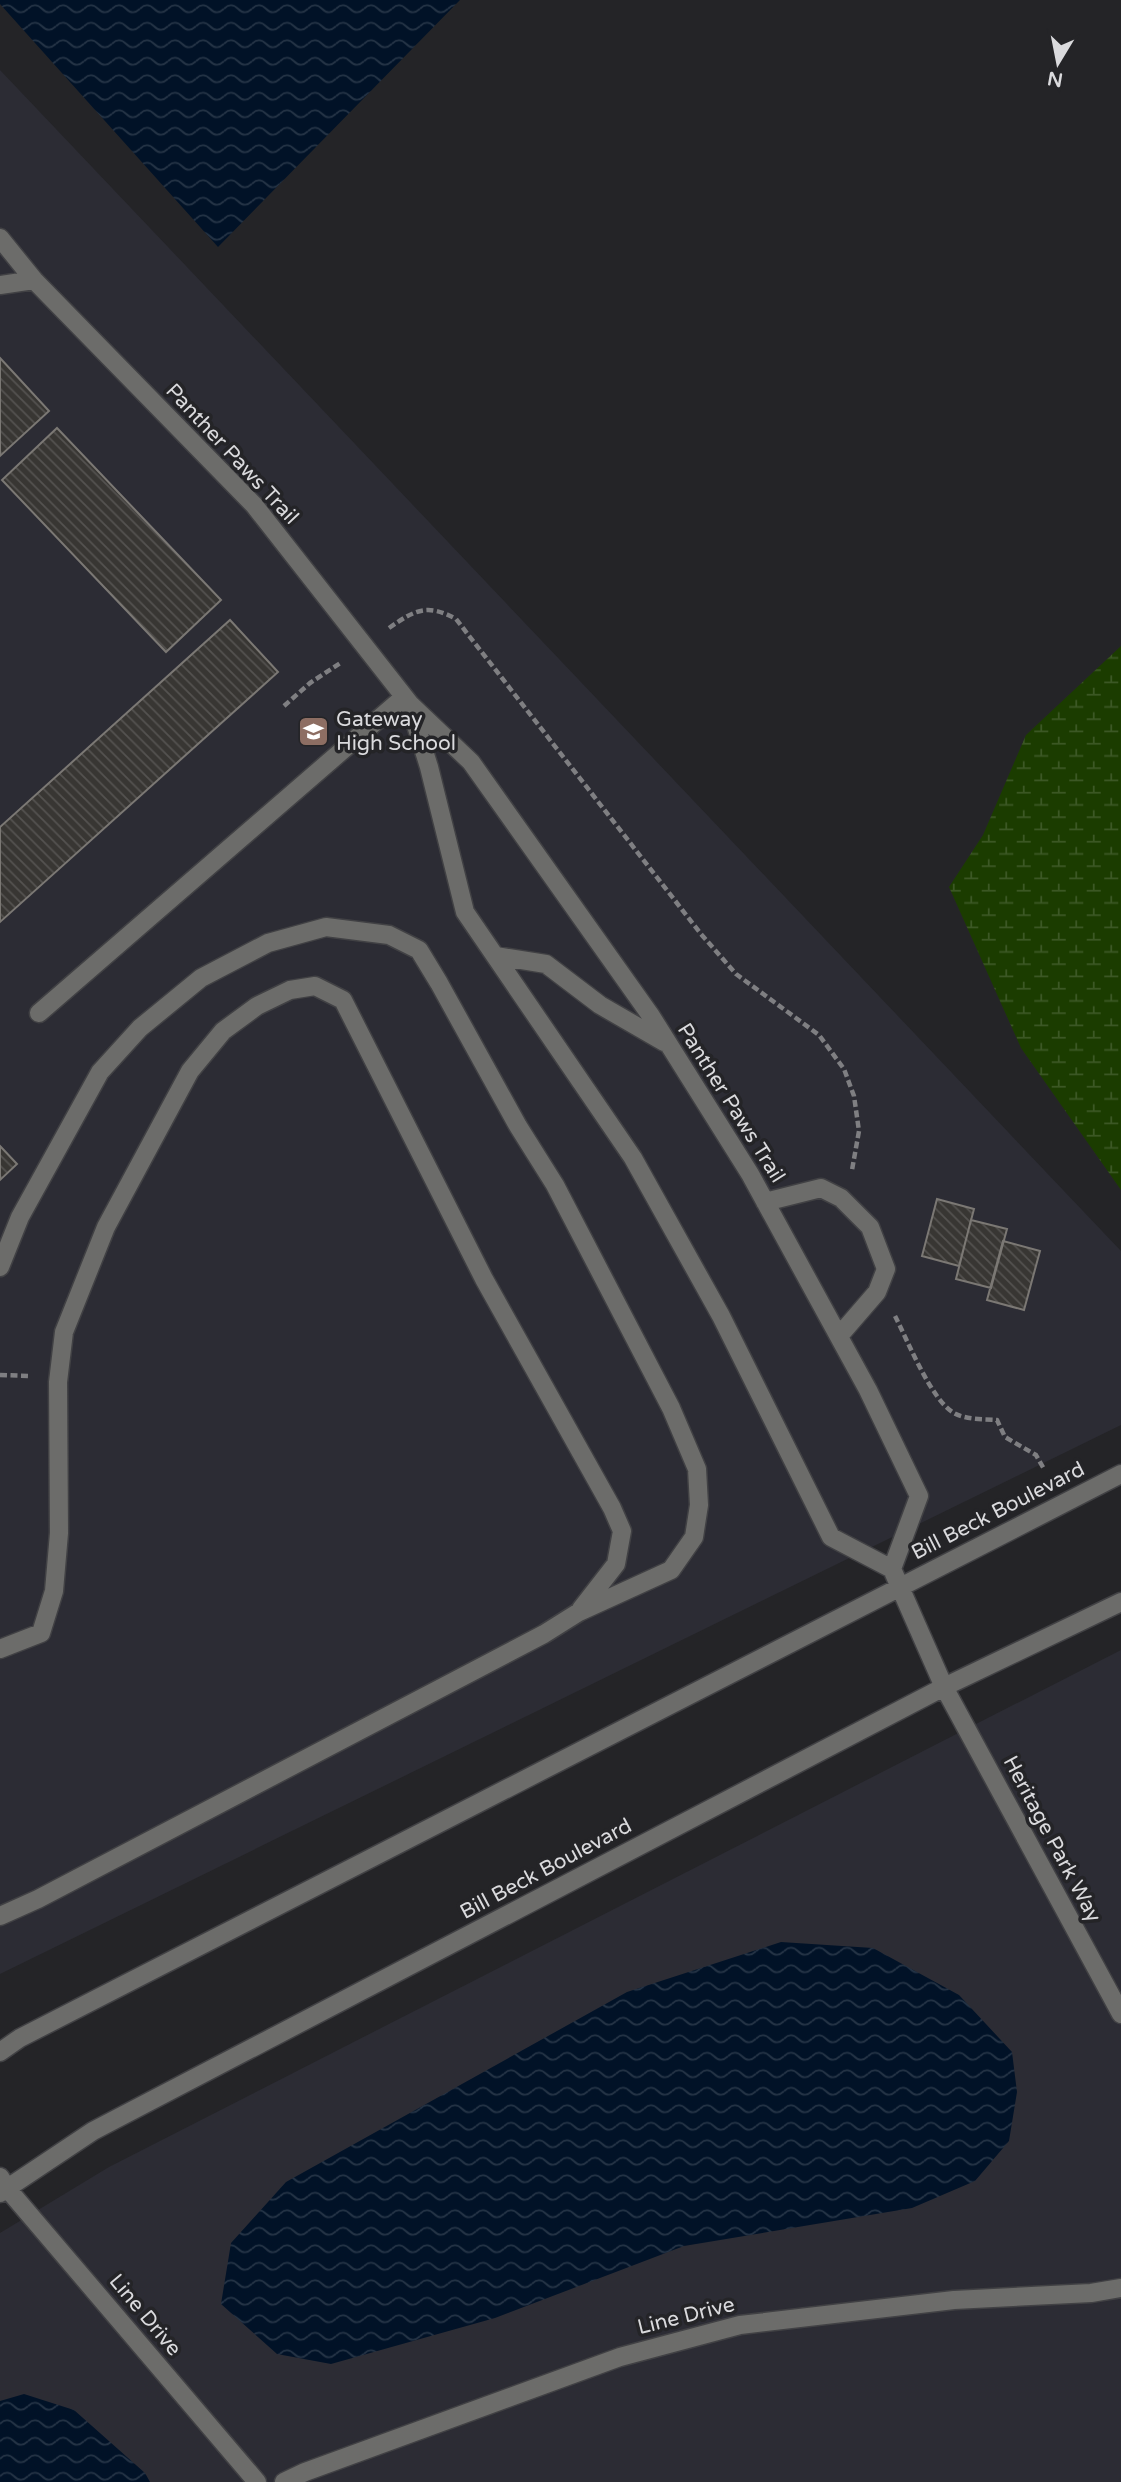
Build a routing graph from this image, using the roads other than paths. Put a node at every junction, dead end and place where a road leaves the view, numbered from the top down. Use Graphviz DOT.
graph roads {
  1 [pos="0,238"];
  2 [pos="34,281"];
  3 [pos="0,285"];
  4 [pos="407,700"];
  5 [pos="496,956"];
  6 [pos="39,1013"];
  7 [pos="668,1044"];
  8 [pos="765,1202"];
  9 [pos="0,1267"];
  10 [pos="839,1336"];
  11 [pos="1121,1474"];
  12 [pos="896,1578"];
  13 [pos="1121,1602"];
  14 [pos="579,1612"];
  15 [pos="0,1649"];
  16 [pos="944,1687"];
  17 [pos="0,1916"];
  18 [pos="1121,2014"];
  19 [pos="0,2052"];
  20 [pos="2,2186"];
  21 [pos="1121,2288"];
  22 [pos="257,2482"];
  23 [pos="284,2482"];
  1 -- 2 [label="street, Panther Paws Trail"];
  2 -- 3 [label="street"];
  2 -- 4 [label="street, Panther Paws Trail"];
  4 -- 5 [label="street, Panther Paws Trail"];
  4 -- 6 [label="street"];
  4 -- 7 [label="street, Panther Paws Trail"];
  5 -- 7 [label="street"];
  5 -- 12 [label="street, Panther Paws Trail"];
  7 -- 8 [label="street, Panther Paws Trail"];
  8 -- 10 [label="street, Panther Paws Trail"];
  8 -- 10 [label="street"];
  9 -- 14 [label="street"];
  10 -- 12 [label="street, Panther Paws Trail"];
  11 -- 12 [label="street, Bill Beck Boulevard"];
  12 -- 16 [label="street"];
  12 -- 19 [label="street, Bill Beck Boulevard"];
  13 -- 16 [label="street, Bill Beck Boulevard"];
  14 -- 15 [label="street"];
  14 -- 17 [label="street"];
  16 -- 18 [label="street, Heritage Park Way"];
  16 -- 20 [label="street, Bill Beck Boulevard"];
  20 -- 22 [label="street, Line Drive"];
  21 -- 23 [label="street, Line Drive"];
}
